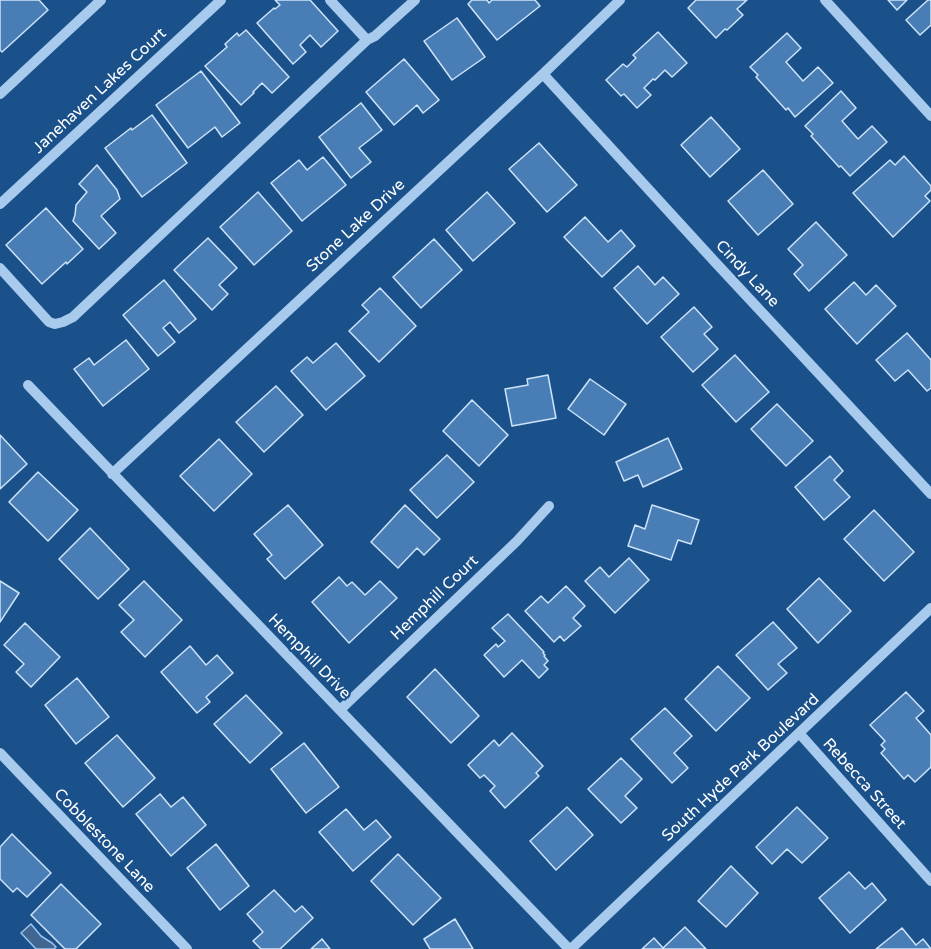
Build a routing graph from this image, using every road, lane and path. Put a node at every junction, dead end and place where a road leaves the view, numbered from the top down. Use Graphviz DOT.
graph roads {
  1 [pos="101,0"];
  2 [pos="221,0"];
  3 [pos="330,0"];
  4 [pos="415,0"];
  5 [pos="620,0"];
  6 [pos="825,0"];
  7 [pos="368,40"];
  8 [pos="543,74"];
  9 [pos="0,94"];
  10 [pos="931,116"];
  11 [pos="0,204"];
  12 [pos="0,268"];
  13 [pos="28,385"];
  14 [pos="112,474"];
  15 [pos="931,494"];
  16 [pos="549,506"];
  17 [pos="931,608"];
  18 [pos="340,710"];
  19 [pos="799,733"];
  20 [pos="0,753"];
  21 [pos="931,881"];
  22 [pos="187,949"];
  23 [pos="570,949"];
  1 -- 9 [label="street"];
  2 -- 11 [label="street, Janehaven Lakes Court"];
  3 -- 7 [label="street"];
  4 -- 7 [label="street"];
  5 -- 8 [label="street, Stone Lake Drive"];
  6 -- 10 [label="street"];
  7 -- 12 [label="street"];
  8 -- 14 [label="street, Stone Lake Drive"];
  8 -- 15 [label="street, Cindy Lane"];
  13 -- 14 [label="street, Hemphill Drive"];
  14 -- 18 [label="street, Hemphill Drive"];
  16 -- 18 [label="street, Hemphill Court"];
  17 -- 19 [label="street, South Hyde Park Boulevard"];
  18 -- 23 [label="street, Hemphill Drive"];
  19 -- 21 [label="street, Rebecca Street"];
  19 -- 23 [label="street, South Hyde Park Boulevard"];
  20 -- 22 [label="street, Cobblestone Lane"];
}
